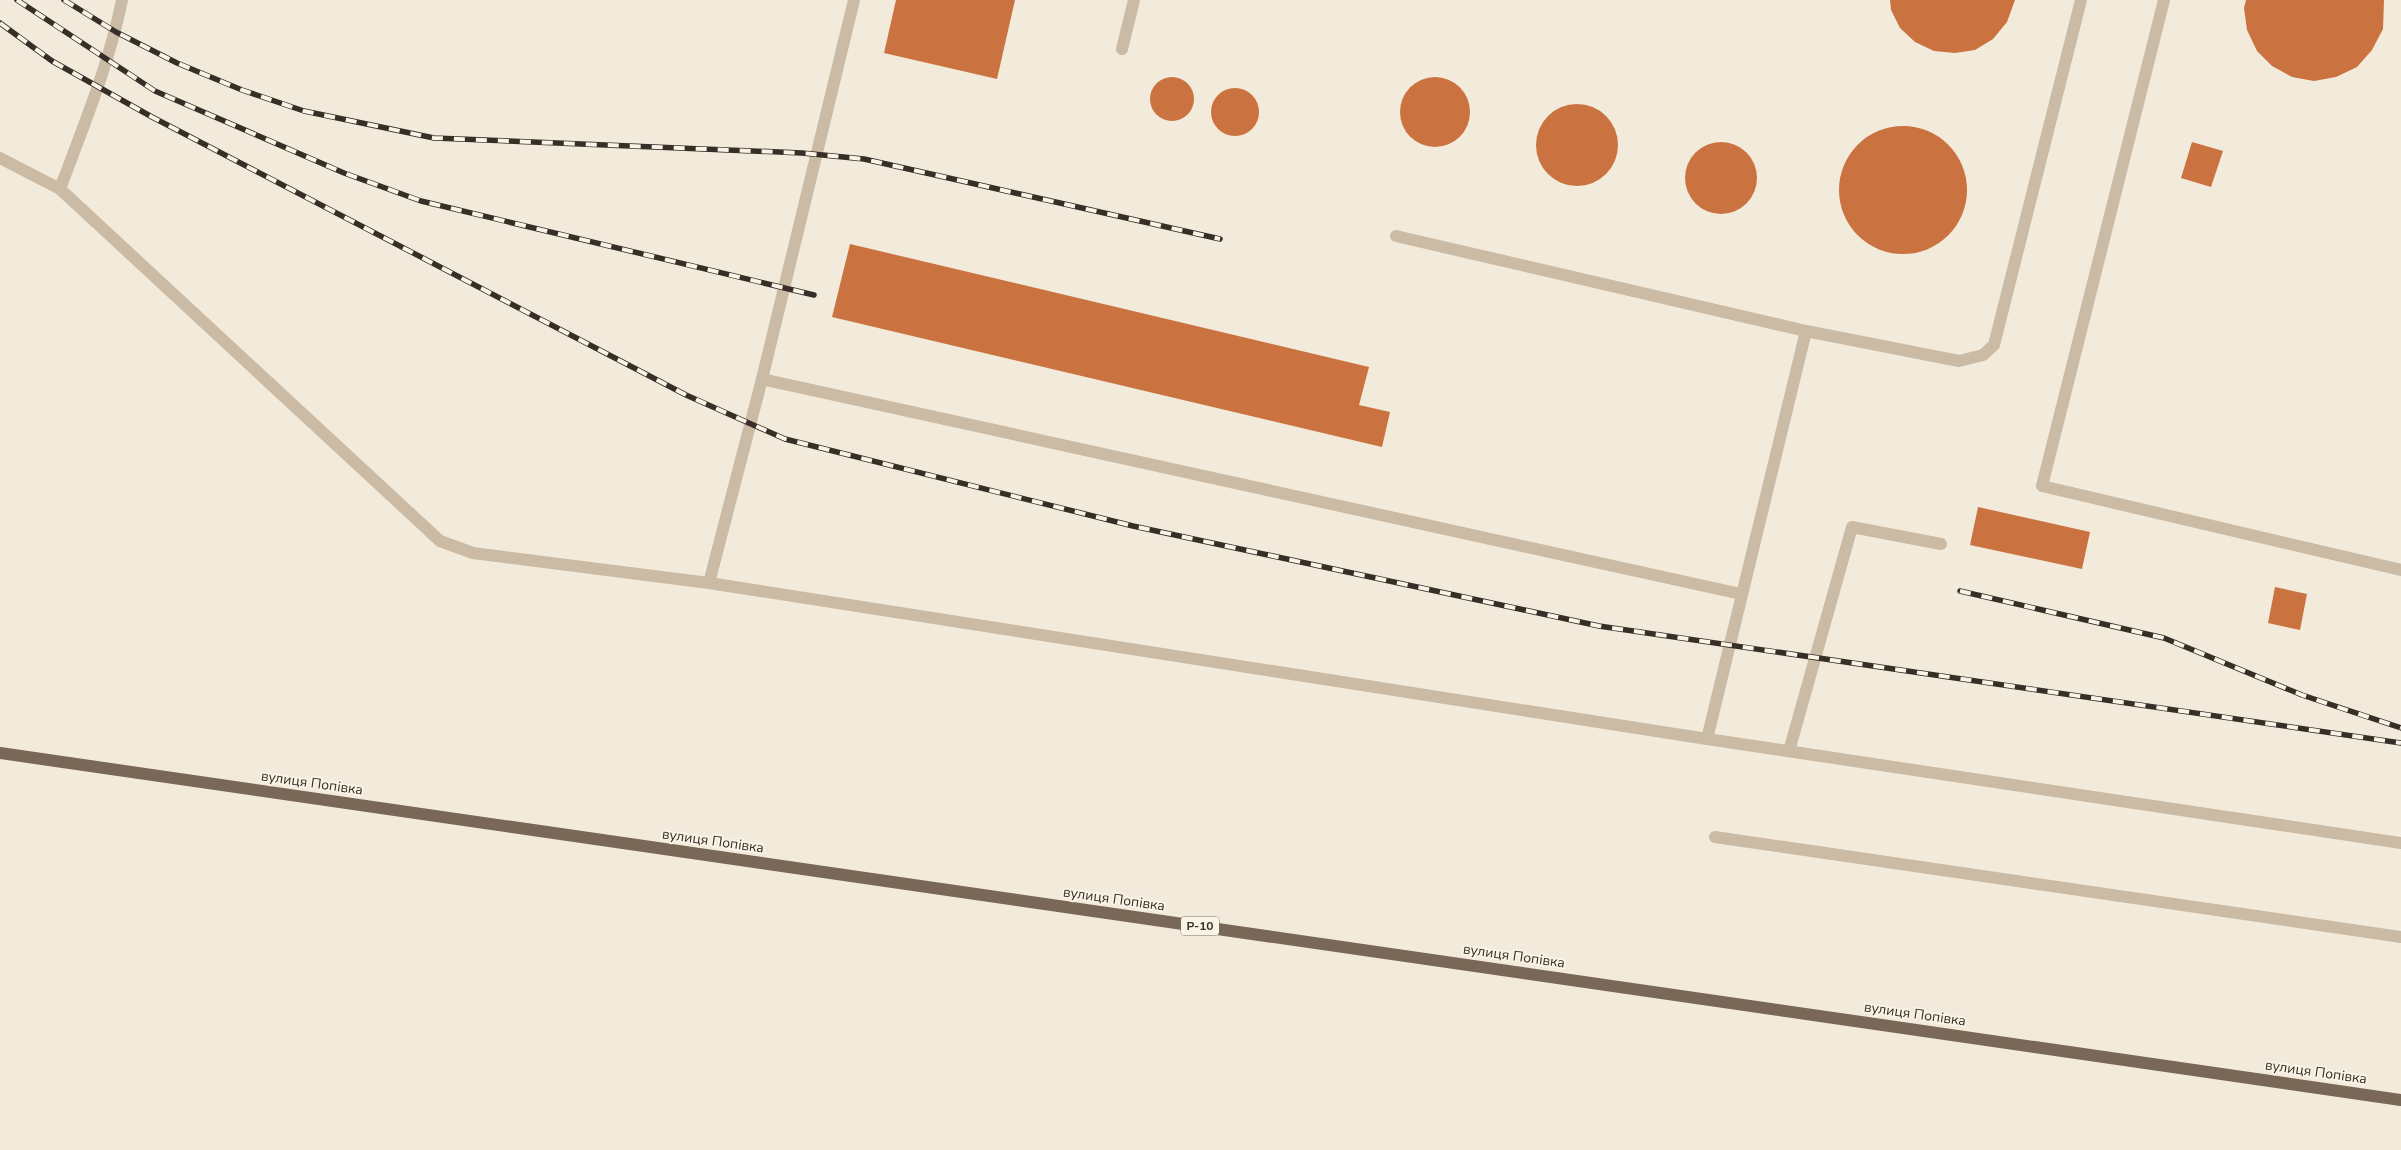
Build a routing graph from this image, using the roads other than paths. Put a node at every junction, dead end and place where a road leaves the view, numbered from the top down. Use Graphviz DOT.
graph roads {
  1 [pos="122,0"];
  2 [pos="854,0"];
  3 [pos="1134,0"];
  4 [pos="2081,0"];
  5 [pos="2164,0"];
  6 [pos="1122,48"];
  7 [pos="0,158"];
  8 [pos="60,189"];
  9 [pos="1396,236"];
  10 [pos="1806,331"];
  11 [pos="762,379"];
  12 [pos="1941,544"];
  13 [pos="2401,570"];
  14 [pos="709,583"];
  15 [pos="1741,594"];
  16 [pos="1707,739"];
  17 [pos="1789,751"];
  18 [pos="0,753"];
  19 [pos="1715,837"];
  20 [pos="2401,843"];
  21 [pos="2401,937"];
  22 [pos="2401,1100"];
  1 -- 8 [label="lane"];
  2 -- 11 [label="lane"];
  3 -- 6 [label="lane"];
  4 -- 10 [label="lane"];
  5 -- 13 [label="lane"];
  7 -- 8 [label="lane"];
  8 -- 14 [label="lane"];
  9 -- 10 [label="lane"];
  10 -- 15 [label="lane"];
  11 -- 14 [label="lane"];
  11 -- 15 [label="lane"];
  12 -- 17 [label="lane"];
  14 -- 16 [label="lane"];
  15 -- 16 [label="lane"];
  16 -- 17 [label="lane"];
  17 -- 20 [label="lane"];
  18 -- 22 [label="main road, вулиця Попівка / Р-10"];
  19 -- 21 [label="lane"];
}
